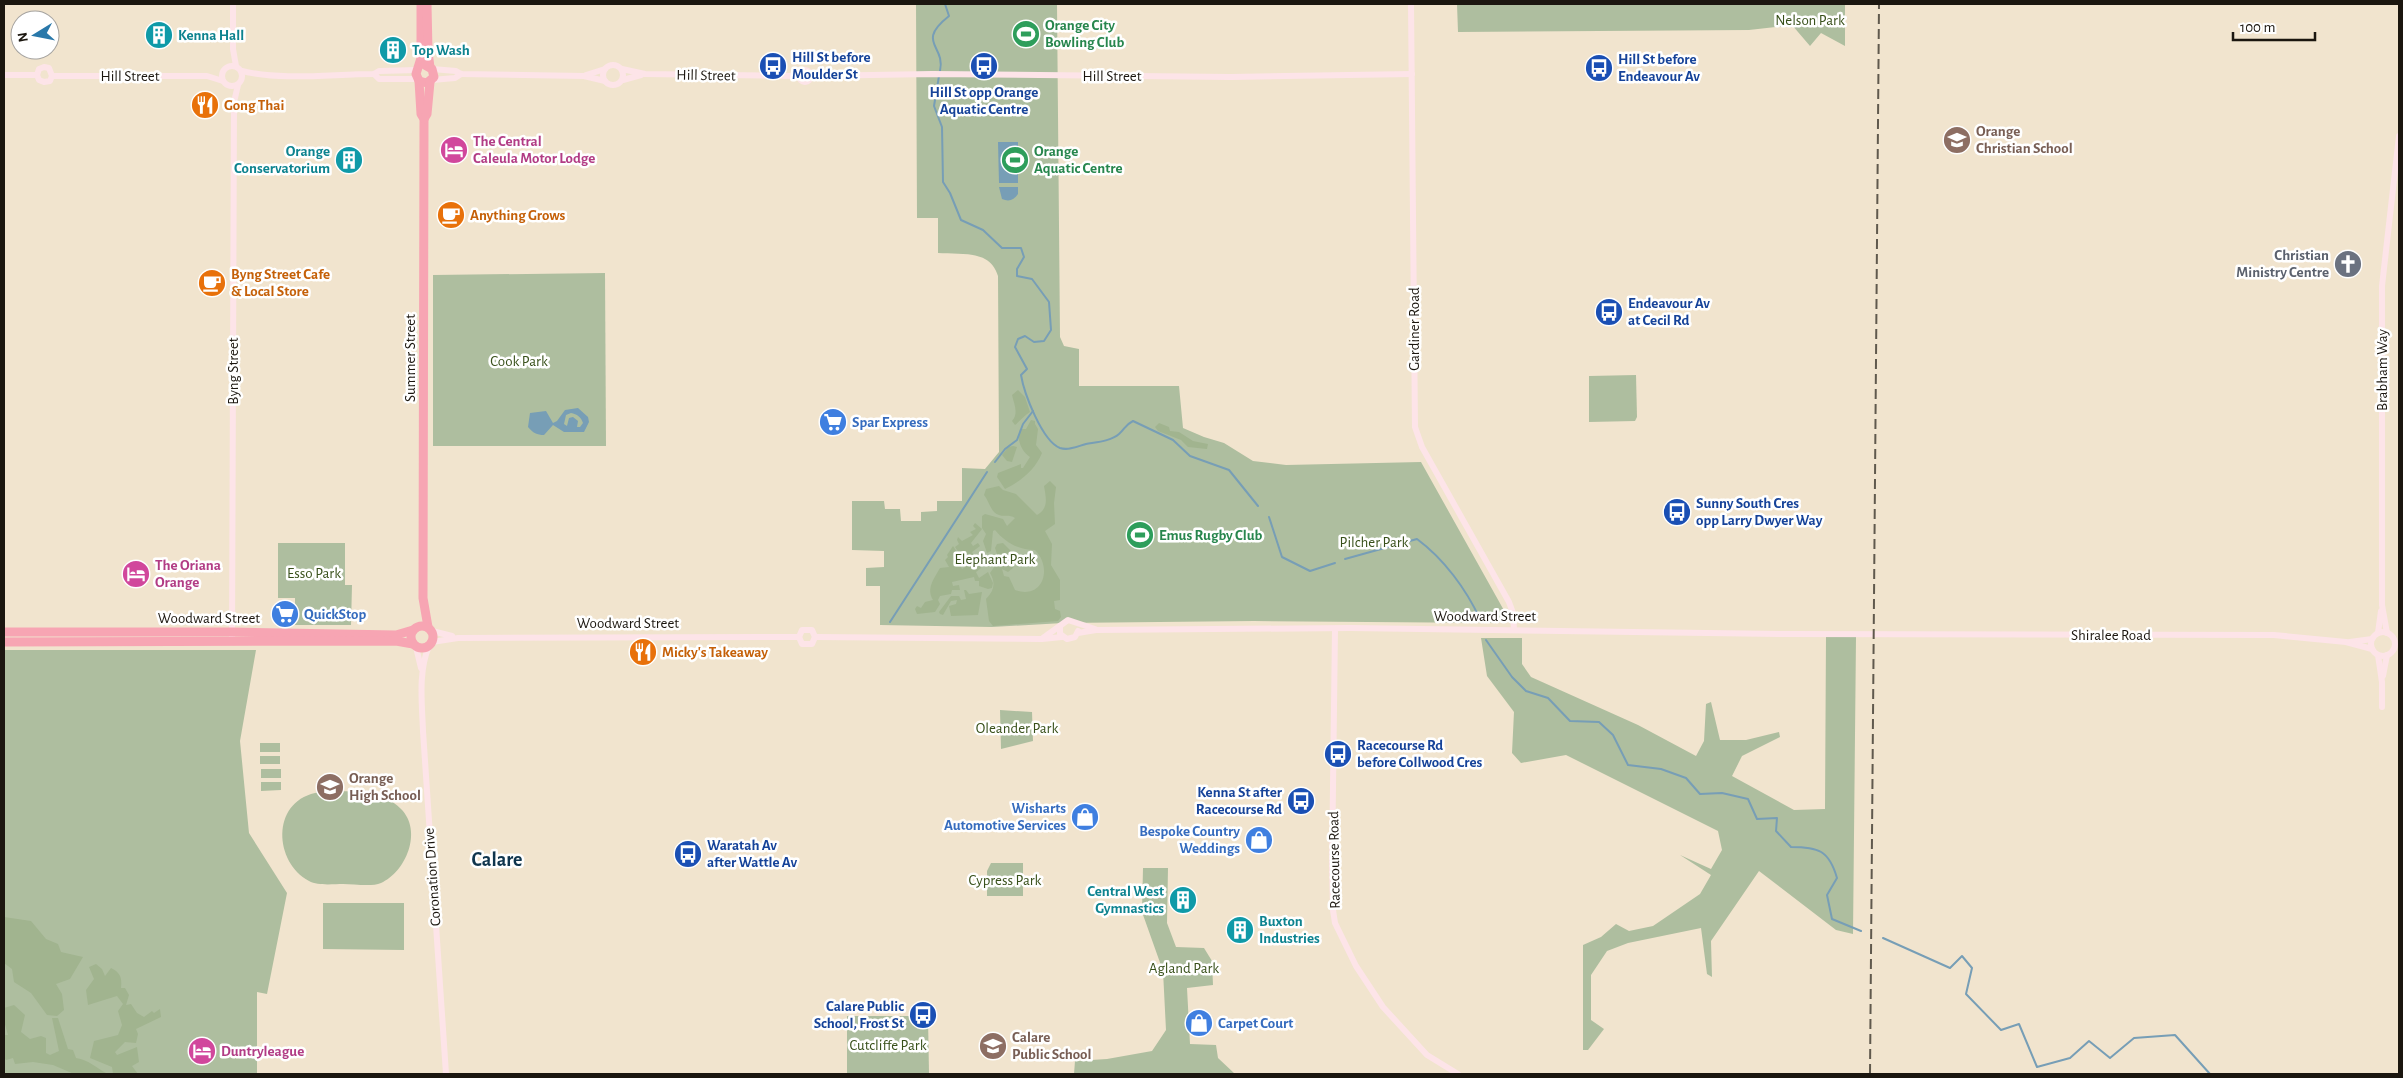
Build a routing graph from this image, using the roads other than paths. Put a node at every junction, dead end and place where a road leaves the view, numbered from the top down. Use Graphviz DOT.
graph roads {
  1 [pos="233,4"];
  2 [pos="421,4"];
  3 [pos="427,4"];
  4 [pos="1411,4"];
  5 [pos="233,49"];
  6 [pos="431,68"];
  7 [pos="225,69"];
  8 [pos="239,69"];
  9 [pos="605,69"];
  10 [pos="622,69"];
  11 [pos="4,74"];
  12 [pos="461,74"];
  13 [pos="645,74"];
  14 [pos="1412,74"];
  15 [pos="37,75"];
  16 [pos="259,75"];
  17 [pos="418,75"];
  18 [pos="52,76"];
  19 [pos="207,76"];
  20 [pos="584,76"];
  21 [pos="623,80"];
  22 [pos="431,81"];
  23 [pos="605,81"];
  24 [pos="240,82"];
  25 [pos="226,83"];
  26 [pos="234,102"];
  27 [pos="424,119"];
  28 [pos="2399,136"];
  29 [pos="423,598"];
  30 [pos="2382,605"];
  31 [pos="1077,624"];
  32 [pos="1060,626"];
  33 [pos="415,628"];
  34 [pos="1335,628"];
  35 [pos="430,629"];
  36 [pos="1096,630"];
  37 [pos="1514,630"];
  38 [pos="4,632"];
  39 [pos="232,632"];
  40 [pos="1078,633"];
  41 [pos="2378,633"];
  42 [pos="2387,633"];
  43 [pos="1874,634"];
  44 [pos="799,637"];
  45 [pos="815,637"];
  46 [pos="1062,637"];
  47 [pos="458,638"];
  48 [pos="1042,639"];
  49 [pos="2396,639"];
  50 [pos="2372,640"];
  51 [pos="232,641"];
  52 [pos="4,642"];
  53 [pos="2346,642"];
  54 [pos="431,644"];
  55 [pos="414,645"];
  56 [pos="2396,648"];
  57 [pos="2372,649"];
  58 [pos="2378,655"];
  59 [pos="2387,655"];
  60 [pos="422,680"];
  61 [pos="2382,682"];
  62 [pos="2382,707"];
  63 [pos="446,1074"];
  64 [pos="1458,1074"];
  1 -- 5 [label="street"];
  2 -- 17 [label="highway, Summer Street"];
  3 -- 6 [label="highway"];
  4 -- 14 [label="street, Gardiner Road"];
  5 -- 7 [label="street"];
  5 -- 8 [label="street"];
  6 -- 12 [label="street"];
  6 -- 17 [label="highway"];
  6 -- 22 [label="highway"];
  7 -- 8 [label="street, Hill Street"];
  7 -- 19 [label="street, Hill Street"];
  7 -- 25 [label="street, Byng Street"];
  8 -- 16 [label="street"];
  8 -- 24 [label="street, Byng Street"];
  9 -- 10 [label="street"];
  9 -- 20 [label="street"];
  9 -- 23 [label="street"];
  10 -- 13 [label="street, Hill Street"];
  10 -- 21 [label="street"];
  11 -- 15 [label="street"];
  12 -- 20 [label="street"];
  12 -- 22 [label="street"];
  13 -- 14 [label="street, Hill Street"];
  13 -- 21 [label="street, Hill Street"];
  14 -- 37 [label="street, Gardiner Road"];
  15 -- 18 [label="street"];
  15 -- 18 [label="street"];
  16 -- 17 [label="street"];
  16 -- 24 [label="street"];
  17 -- 22 [label="highway"];
  17 -- 27 [label="highway, Summer Street"];
  18 -- 19 [label="street, Hill Street"];
  19 -- 25 [label="street, Hill Street"];
  20 -- 23 [label="street"];
  21 -- 23 [label="street"];
  22 -- 27 [label="highway, Summer Street"];
  24 -- 25 [label="street, Hill Street"];
  24 -- 26 [label="street, Byng Street"];
  25 -- 26 [label="street, Byng Street"];
  26 -- 39 [label="street, Byng Street"];
  27 -- 29 [label="highway, Summer Street"];
  28 -- 30 [label="street, Brabham Way"];
  29 -- 33 [label="highway, Summer Street"];
  29 -- 35 [label="highway, Summer Street"];
  30 -- 41 [label="street, Brabham Way"];
  30 -- 42 [label="street, Brabham Way"];
  31 -- 32 [label="street"];
  31 -- 36 [label="street, Woodward Street"];
  31 -- 40 [label="street"];
  32 -- 46 [label="street"];
  32 -- 48 [label="street"];
  33 -- 35 [label="highway"];
  33 -- 39 [label="highway, Woodward Street"];
  33 -- 55 [label="highway"];
  34 -- 36 [label="street, Woodward Street"];
  34 -- 37 [label="street, Woodward Street"];
  34 -- 64 [label="street, Racecourse Road"];
  35 -- 47 [label="street, Woodward Street"];
  35 -- 54 [label="highway"];
  36 -- 40 [label="street, Woodward Street"];
  37 -- 43 [label="street, Woodward Street"];
  38 -- 39 [label="highway, Woodward Street"];
  39 -- 51 [label="street, Byng Street"];
  40 -- 46 [label="street"];
  41 -- 42 [label="street"];
  41 -- 50 [label="street"];
  42 -- 49 [label="street"];
  43 -- 53 [label="street, Shiralee Road"];
  44 -- 45 [label="street"];
  44 -- 45 [label="street"];
  44 -- 47 [label="street, Woodward Street"];
  45 -- 48 [label="street"];
  46 -- 48 [label="street"];
  47 -- 54 [label="street, Woodward Street"];
  49 -- 56 [label="street"];
  50 -- 53 [label="street, Shiralee Road"];
  50 -- 57 [label="street"];
  51 -- 52 [label="highway, Woodward Street"];
  51 -- 55 [label="highway, Woodward Street"];
  53 -- 57 [label="street, Shiralee Road"];
  54 -- 55 [label="highway"];
  54 -- 60 [label="street, Coronation Drive"];
  55 -- 60 [label="street, Coronation Drive"];
  56 -- 59 [label="street"];
  57 -- 58 [label="street"];
  58 -- 59 [label="street"];
  58 -- 61 [label="street"];
  59 -- 61 [label="street"];
  60 -- 63 [label="street, Coronation Drive"];
  61 -- 62 [label="street"];
}
